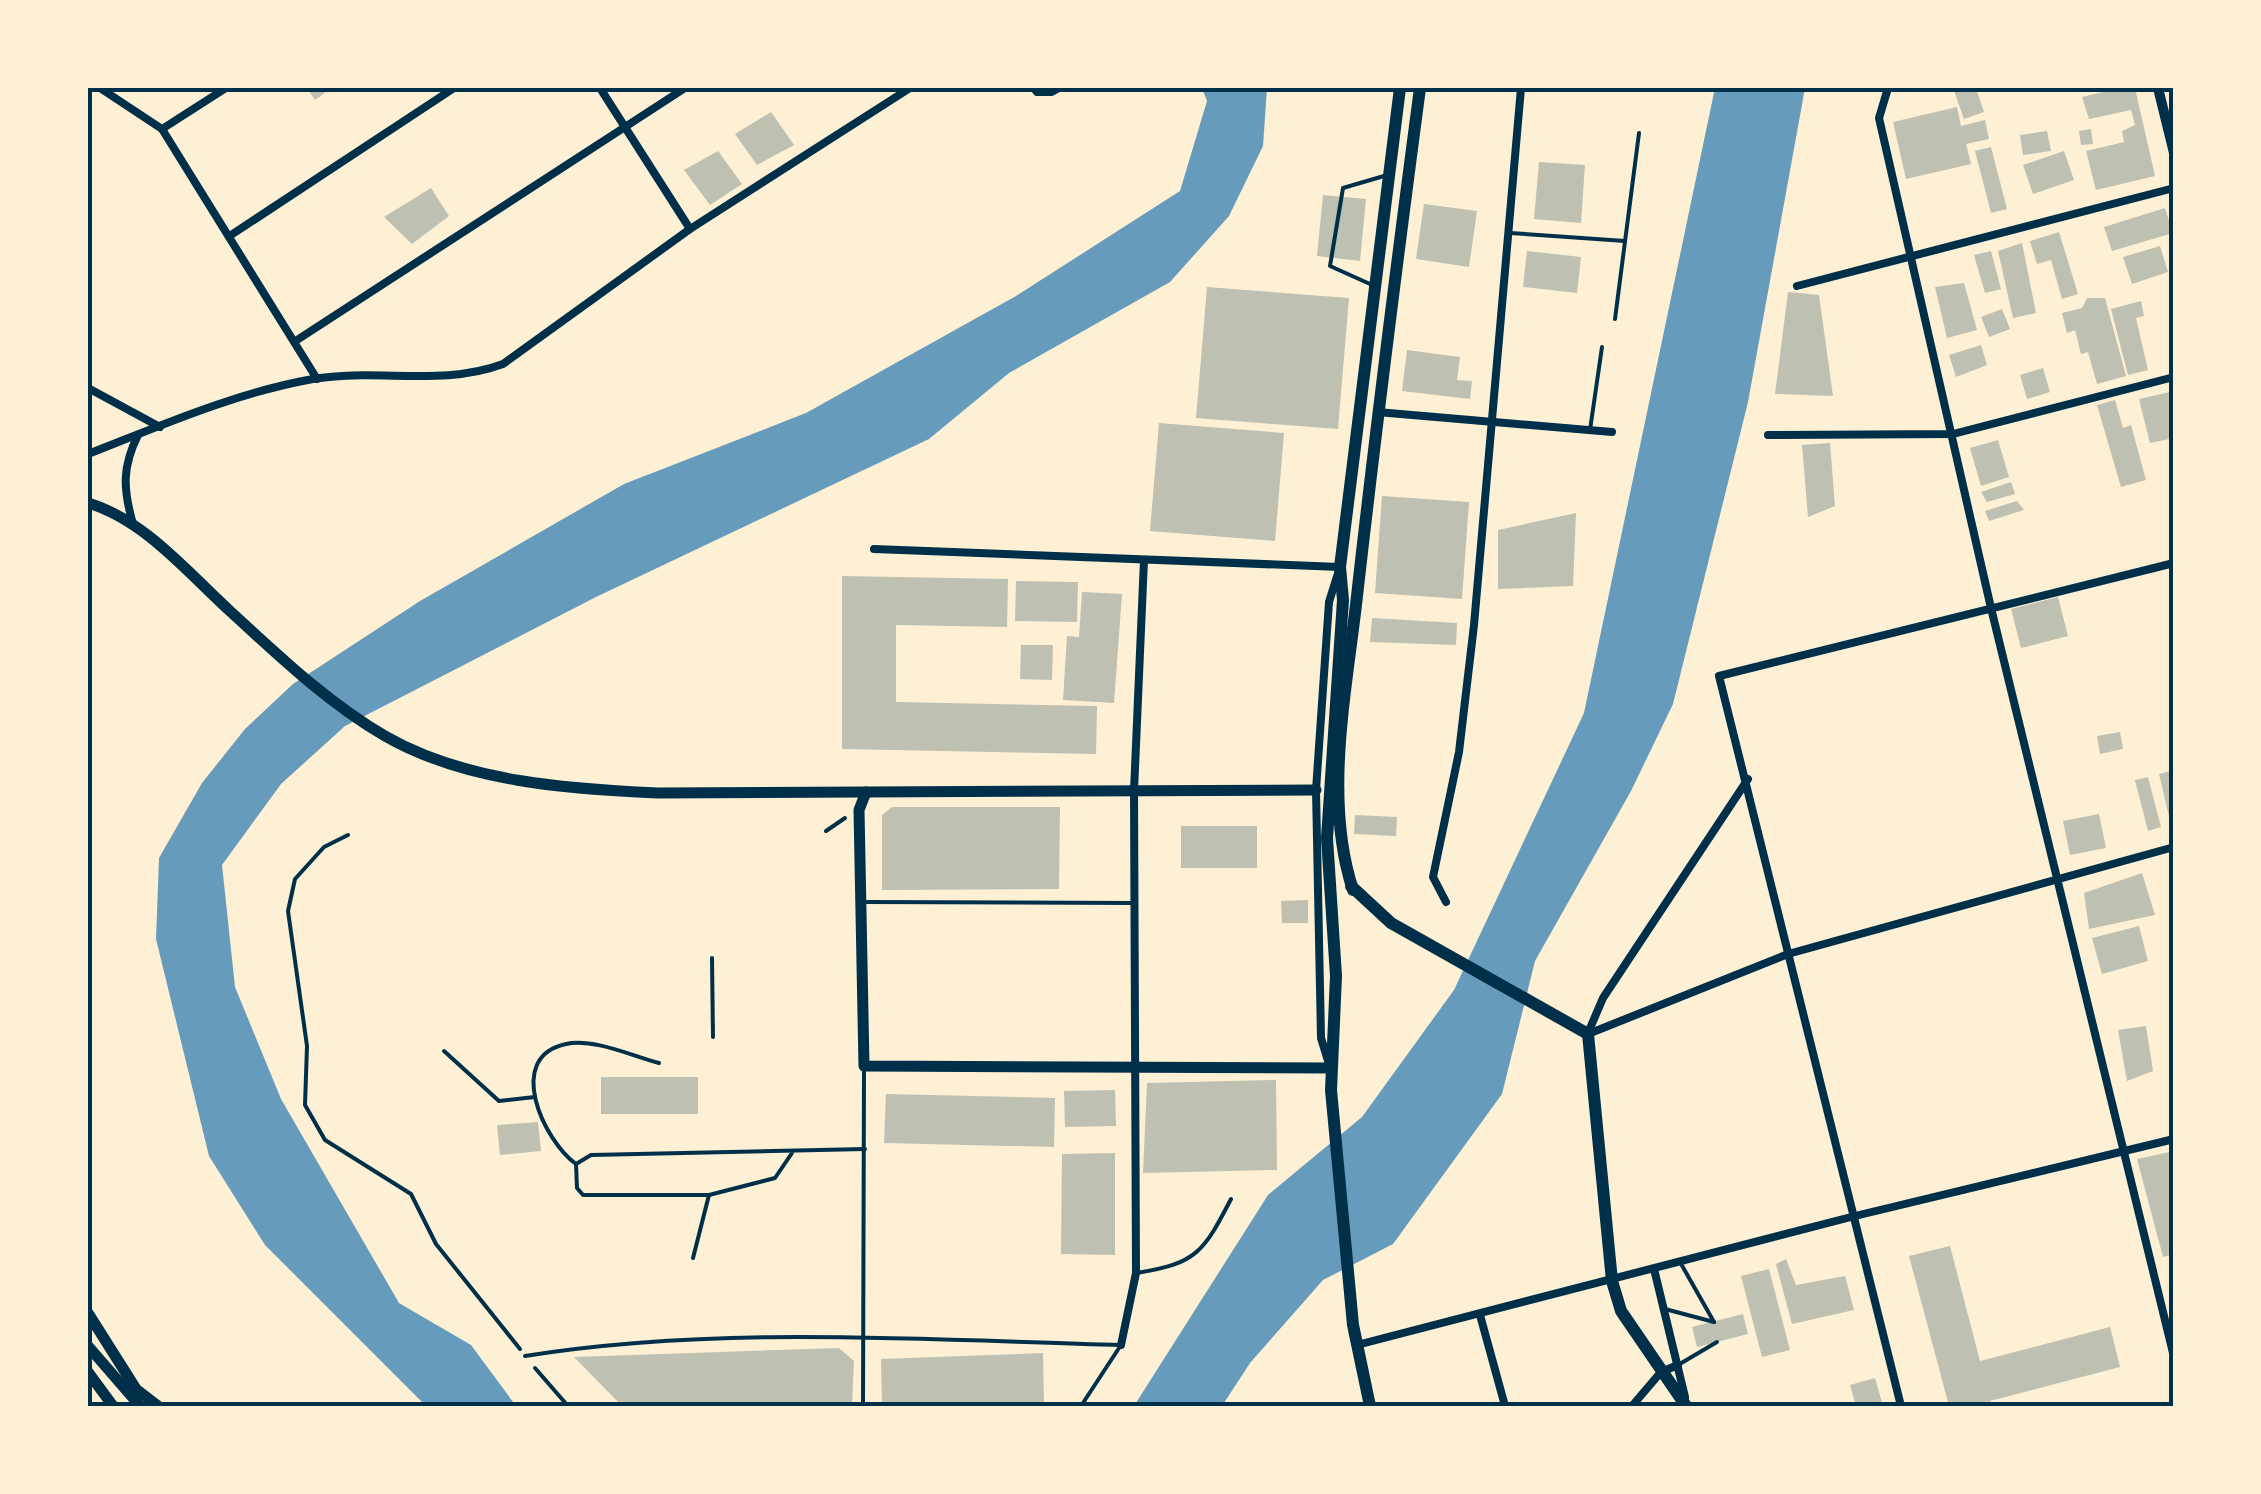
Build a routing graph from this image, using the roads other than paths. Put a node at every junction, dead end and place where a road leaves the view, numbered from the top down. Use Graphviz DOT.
graph roads {
  1 [pos="100,88"];
  2 [pos="226,88"];
  3 [pos="454,88"];
  4 [pos="600,88"];
  5 [pos="685,88"];
  6 [pos="910,88"];
  7 [pos="1030,88"];
  8 [pos="1063,88"];
  9 [pos="1400,88"];
  10 [pos="1420,88"];
  11 [pos="1521,88"];
  12 [pos="1888,88"];
  13 [pos="2158,88"];
  14 [pos="625,127"];
  15 [pos="162,130"];
  16 [pos="1638,133"];
  17 [pos="2174,153"];
  18 [pos="1389,174"];
  19 [pos="2174,188"];
  20 [pos="690,229"];
  21 [pos="1506,233"];
  22 [pos="230,235"];
  23 [pos="1628,241"];
  24 [pos="1911,256"];
  25 [pos="1375,286"];
  26 [pos="1797,286"];
  27 [pos="1615,319"];
  28 [pos="297,340"];
  29 [pos="1602,347"];
  30 [pos="317,378"];
  31 [pos="2174,378"];
  32 [pos="88,388"];
  33 [pos="1378,412"];
  34 [pos="1490,422"];
  35 [pos="160,426"];
  36 [pos="1590,430"];
  37 [pos="1612,432"];
  38 [pos="138,434"];
  39 [pos="1953,434"];
  40 [pos="1768,435"];
  41 [pos="88,454"];
  42 [pos="88,503"];
  43 [pos="133,524"];
  44 [pos="874,549"];
  45 [pos="1144,560"];
  46 [pos="2174,563"];
  47 [pos="1340,567"];
  48 [pos="1991,608"];
  49 [pos="1748,779"];
  50 [pos="1316,790"];
  51 [pos="848,792"];
  52 [pos="866,792"];
  53 [pos="1134,792"];
  54 [pos="859,810"];
  55 [pos="2174,847"];
  56 [pos="2057,878"];
  57 [pos="1354,890"];
  58 [pos="860,902"];
  59 [pos="1446,902"];
  60 [pos="1134,903"];
  61 [pos="1788,954"];
  62 [pos="1588,1034"];
  63 [pos="444,1051"];
  64 [pos="659,1063"];
  65 [pos="864,1066"];
  66 [pos="1133,1068"];
  67 [pos="1330,1068"];
  68 [pos="534,1096"];
  69 [pos="2174,1139"];
  70 [pos="865,1148"];
  71 [pos="2124,1152"];
  72 [pos="792,1153"];
  73 [pos="576,1164"];
  74 [pos="709,1195"];
  75 [pos="1232,1199"];
  76 [pos="1855,1216"];
  77 [pos="693,1258"];
  78 [pos="1680,1262"];
  79 [pos="1654,1269"];
  80 [pos="1136,1273"];
  81 [pos="1612,1281"];
  82 [pos="1664,1308"];
  83 [pos="88,1313"];
  84 [pos="1480,1315"];
  85 [pos="864,1339"];
  86 [pos="1717,1342"];
  87 [pos="1120,1345"];
  88 [pos="1356,1345"];
  89 [pos="88,1346"];
  90 [pos="525,1356"];
  91 [pos="2174,1357"];
  92 [pos="1678,1365"];
  93 [pos="88,1372"];
  94 [pos="1661,1372"];
  95 [pos="113,1406"];
  96 [pos="140,1406"];
  97 [pos="158,1406"];
  98 [pos="863,1406"];
  99 [pos="1081,1406"];
  100 [pos="1370,1406"];
  101 [pos="1505,1406"];
  102 [pos="1632,1406"];
  103 [pos="1686,1406"];
  104 [pos="1901,1406"];
  1 -- 15 [label="street"];
  2 -- 15 [label="street"];
  3 -- 22 [label="street"];
  4 -- 14 [label="street"];
  5 -- 14 [label="street"];
  6 -- 20 [label="street"];
  7 -- 8 [label="lane"];
  9 -- 18 [label="main road"];
  10 -- 33 [label="main road"];
  11 -- 21 [label="street"];
  12 -- 24 [label="street"];
  13 -- 17 [label="street"];
  14 -- 20 [label="street"];
  14 -- 28 [label="street"];
  15 -- 22 [label="street"];
  16 -- 23 [label="lane"];
  18 -- 25 [label="main road"];
  18 -- 25 [label="lane"];
  19 -- 24 [label="street"];
  20 -- 30 [label="street"];
  21 -- 23 [label="lane"];
  21 -- 34 [label="street"];
  22 -- 28 [label="street"];
  23 -- 27 [label="lane"];
  24 -- 26 [label="street"];
  24 -- 39 [label="street"];
  25 -- 47 [label="main road"];
  28 -- 30 [label="street"];
  29 -- 36 [label="lane"];
  30 -- 35 [label="street"];
  31 -- 39 [label="street"];
  32 -- 35 [label="street"];
  33 -- 34 [label="street"];
  33 -- 57 [label="main road"];
  34 -- 36 [label="street"];
  34 -- 59 [label="street"];
  35 -- 38 [label="street"];
  36 -- 37 [label="street"];
  38 -- 41 [label="street"];
  38 -- 43 [label="street"];
  39 -- 40 [label="street"];
  39 -- 48 [label="street"];
  42 -- 43 [label="main road"];
  43 -- 51 [label="main road"];
  44 -- 45 [label="street"];
  45 -- 47 [label="street"];
  45 -- 53 [label="street"];
  46 -- 48 [label="street"];
  47 -- 50 [label="street"];
  47 -- 67 [label="main road"];
  48 -- 49 [label="street"];
  48 -- 56 [label="street"];
  49 -- 61 [label="street"];
  49 -- 62 [label="street"];
  50 -- 53 [label="main road"];
  50 -- 57 [label="main road"];
  50 -- 67 [label="street"];
  51 -- 52 [label="main road"];
  51 -- 54 [label="main road"];
  52 -- 53 [label="main road"];
  52 -- 54 [label="main road"];
  53 -- 60 [label="street"];
  54 -- 58 [label="main road"];
  55 -- 56 [label="street"];
  56 -- 61 [label="street"];
  56 -- 71 [label="street"];
  57 -- 62 [label="main road"];
  58 -- 60 [label="lane"];
  58 -- 65 [label="main road"];
  60 -- 66 [label="street"];
  61 -- 62 [label="street"];
  61 -- 76 [label="street"];
  62 -- 81 [label="main road"];
  63 -- 68 [label="lane"];
  64 -- 68 [label="lane"];
  65 -- 66 [label="main road"];
  65 -- 70 [label="lane"];
  66 -- 67 [label="main road"];
  66 -- 80 [label="street"];
  67 -- 88 [label="main road"];
  68 -- 73 [label="lane"];
  69 -- 71 [label="street"];
  70 -- 72 [label="lane"];
  70 -- 85 [label="lane"];
  71 -- 76 [label="street"];
  71 -- 91 [label="street"];
  72 -- 73 [label="lane"];
  72 -- 74 [label="lane"];
  73 -- 74 [label="lane"];
  74 -- 77 [label="lane"];
  75 -- 80 [label="lane"];
  76 -- 78 [label="street"];
  76 -- 104 [label="street"];
  78 -- 79 [label="street"];
  78 -- 82 [label="lane"];
  79 -- 81 [label="street"];
  79 -- 82 [label="street"];
  80 -- 87 [label="street"];
  81 -- 84 [label="street"];
  81 -- 94 [label="main road"];
  82 -- 92 [label="street"];
  83 -- 97 [label="main road"];
  84 -- 88 [label="street"];
  84 -- 101 [label="street"];
  85 -- 87 [label="lane"];
  85 -- 90 [label="lane"];
  85 -- 98 [label="lane"];
  86 -- 92 [label="lane"];
  87 -- 99 [label="lane"];
  88 -- 100 [label="main road"];
  89 -- 96 [label="main road"];
  92 -- 94 [label="street"];
  92 -- 103 [label="street"];
  93 -- 95 [label="main road"];
  94 -- 102 [label="street"];
  94 -- 103 [label="main road"];
}
